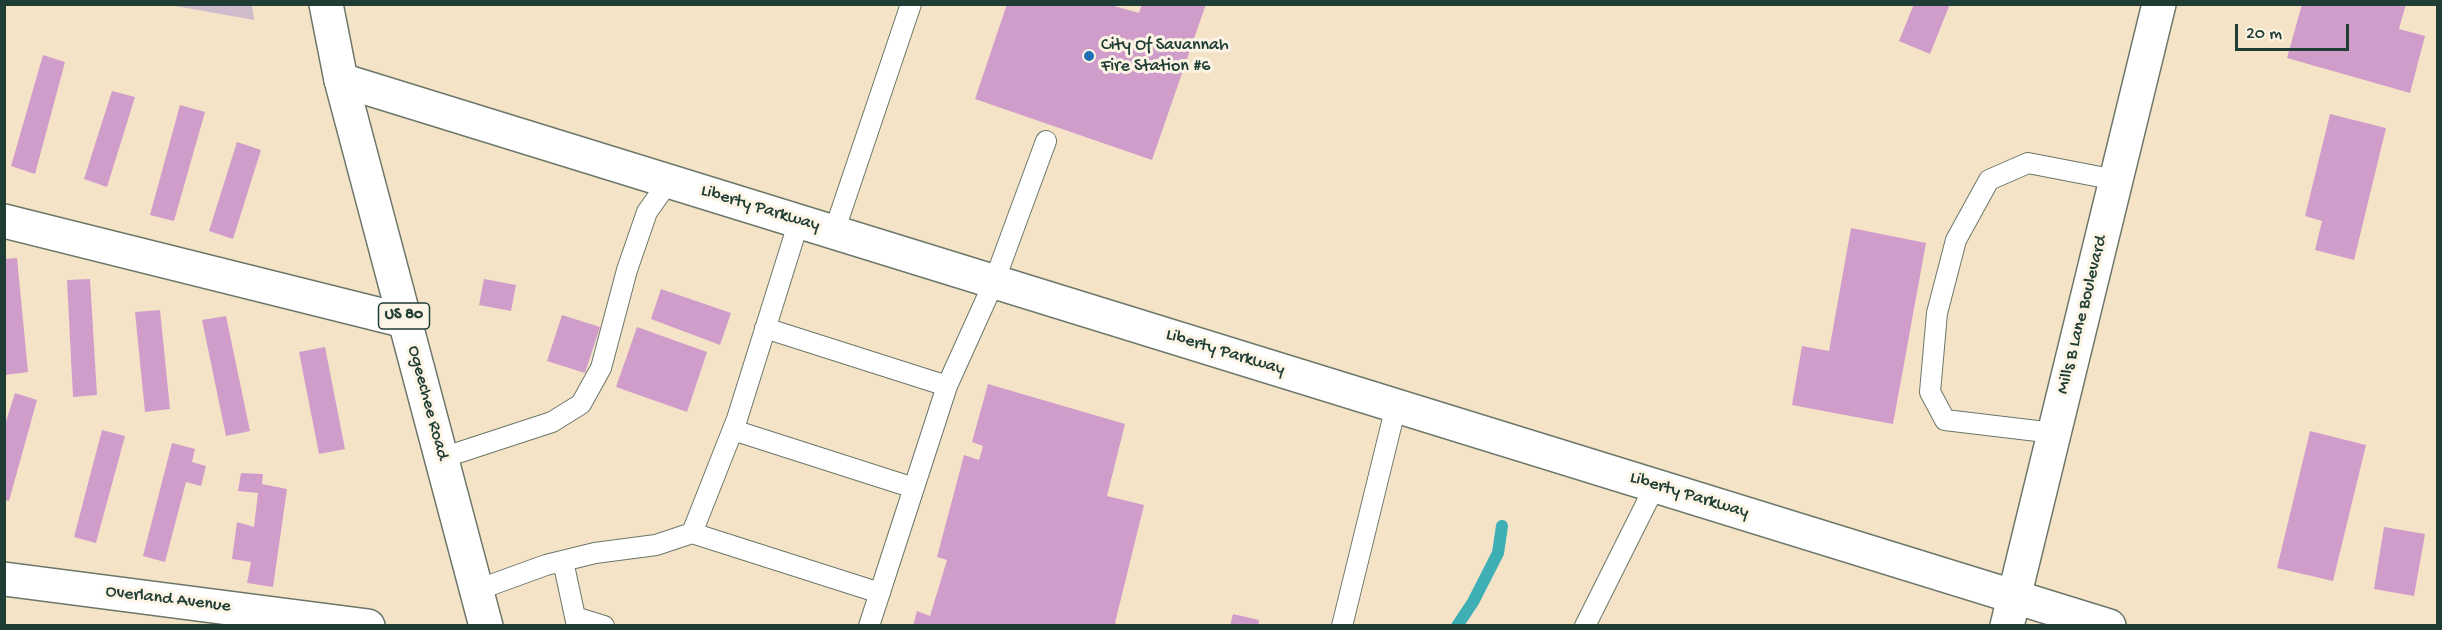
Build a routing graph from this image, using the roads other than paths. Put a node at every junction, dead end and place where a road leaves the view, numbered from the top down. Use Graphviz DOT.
graph roads {
  1 [pos="326,4"];
  2 [pos="910,4"];
  3 [pos="2159,4"];
  4 [pos="341,80"];
  5 [pos="1046,141"];
  6 [pos="2116,180"];
  7 [pos="669,181"];
  8 [pos="4,221"];
  9 [pos="799,221"];
  10 [pos="834,232"];
  11 [pos="994,282"];
  12 [pos="405,321"];
  13 [pos="765,328"];
  14 [pos="947,386"];
  15 [pos="1396,406"];
  16 [pos="733,430"];
  17 [pos="2054,433"];
  18 [pos="442,458"];
  19 [pos="1655,486"];
  20 [pos="914,488"];
  21 [pos="692,533"];
  22 [pos="562,561"];
  23 [pos="4,579"];
  24 [pos="477,590"];
  25 [pos="880,593"];
  26 [pos="2011,611"];
  27 [pos="576,621"];
  28 [pos="368,626"];
  29 [pos="486,626"];
  30 [pos="604,626"];
  31 [pos="869,626"];
  32 [pos="1342,626"];
  33 [pos="1585,626"];
  34 [pos="2109,626"];
  1 -- 4 [label="street, Ogeechee Road / US 80"];
  2 -- 10 [label="lane"];
  3 -- 6 [label="street, Mills B Lane Boulevard"];
  4 -- 7 [label="street, Liberty Parkway"];
  4 -- 12 [label="street, Ogeechee Road / US 80"];
  5 -- 11 [label="lane"];
  6 -- 17 [label="street, Mills B Lane Boulevard"];
  6 -- 17 [label="lane"];
  7 -- 9 [label="street, Liberty Parkway"];
  7 -- 18 [label="lane"];
  8 -- 12 [label="street"];
  9 -- 10 [label="street, Liberty Parkway"];
  9 -- 13 [label="lane"];
  10 -- 11 [label="street, Liberty Parkway"];
  11 -- 14 [label="lane"];
  11 -- 15 [label="street, Liberty Parkway"];
  12 -- 18 [label="street, Ogeechee Road / US 80"];
  13 -- 14 [label="lane"];
  13 -- 16 [label="lane"];
  14 -- 20 [label="lane"];
  15 -- 19 [label="street, Liberty Parkway"];
  15 -- 32 [label="lane"];
  16 -- 20 [label="lane"];
  16 -- 21 [label="lane"];
  17 -- 26 [label="street, Mills B Lane Boulevard"];
  18 -- 24 [label="street, Ogeechee Road / US 80"];
  19 -- 26 [label="street, Liberty Parkway"];
  19 -- 33 [label="lane"];
  20 -- 25 [label="lane"];
  21 -- 22 [label="lane"];
  21 -- 25 [label="lane"];
  22 -- 24 [label="lane"];
  22 -- 27 [label="lane"];
  23 -- 28 [label="street, Overland Avenue"];
  24 -- 29 [label="street, Ogeechee Road / US 80"];
  25 -- 31 [label="lane"];
  26 -- 34 [label="street, Liberty Parkway"];
  27 -- 30 [label="lane"];
}
